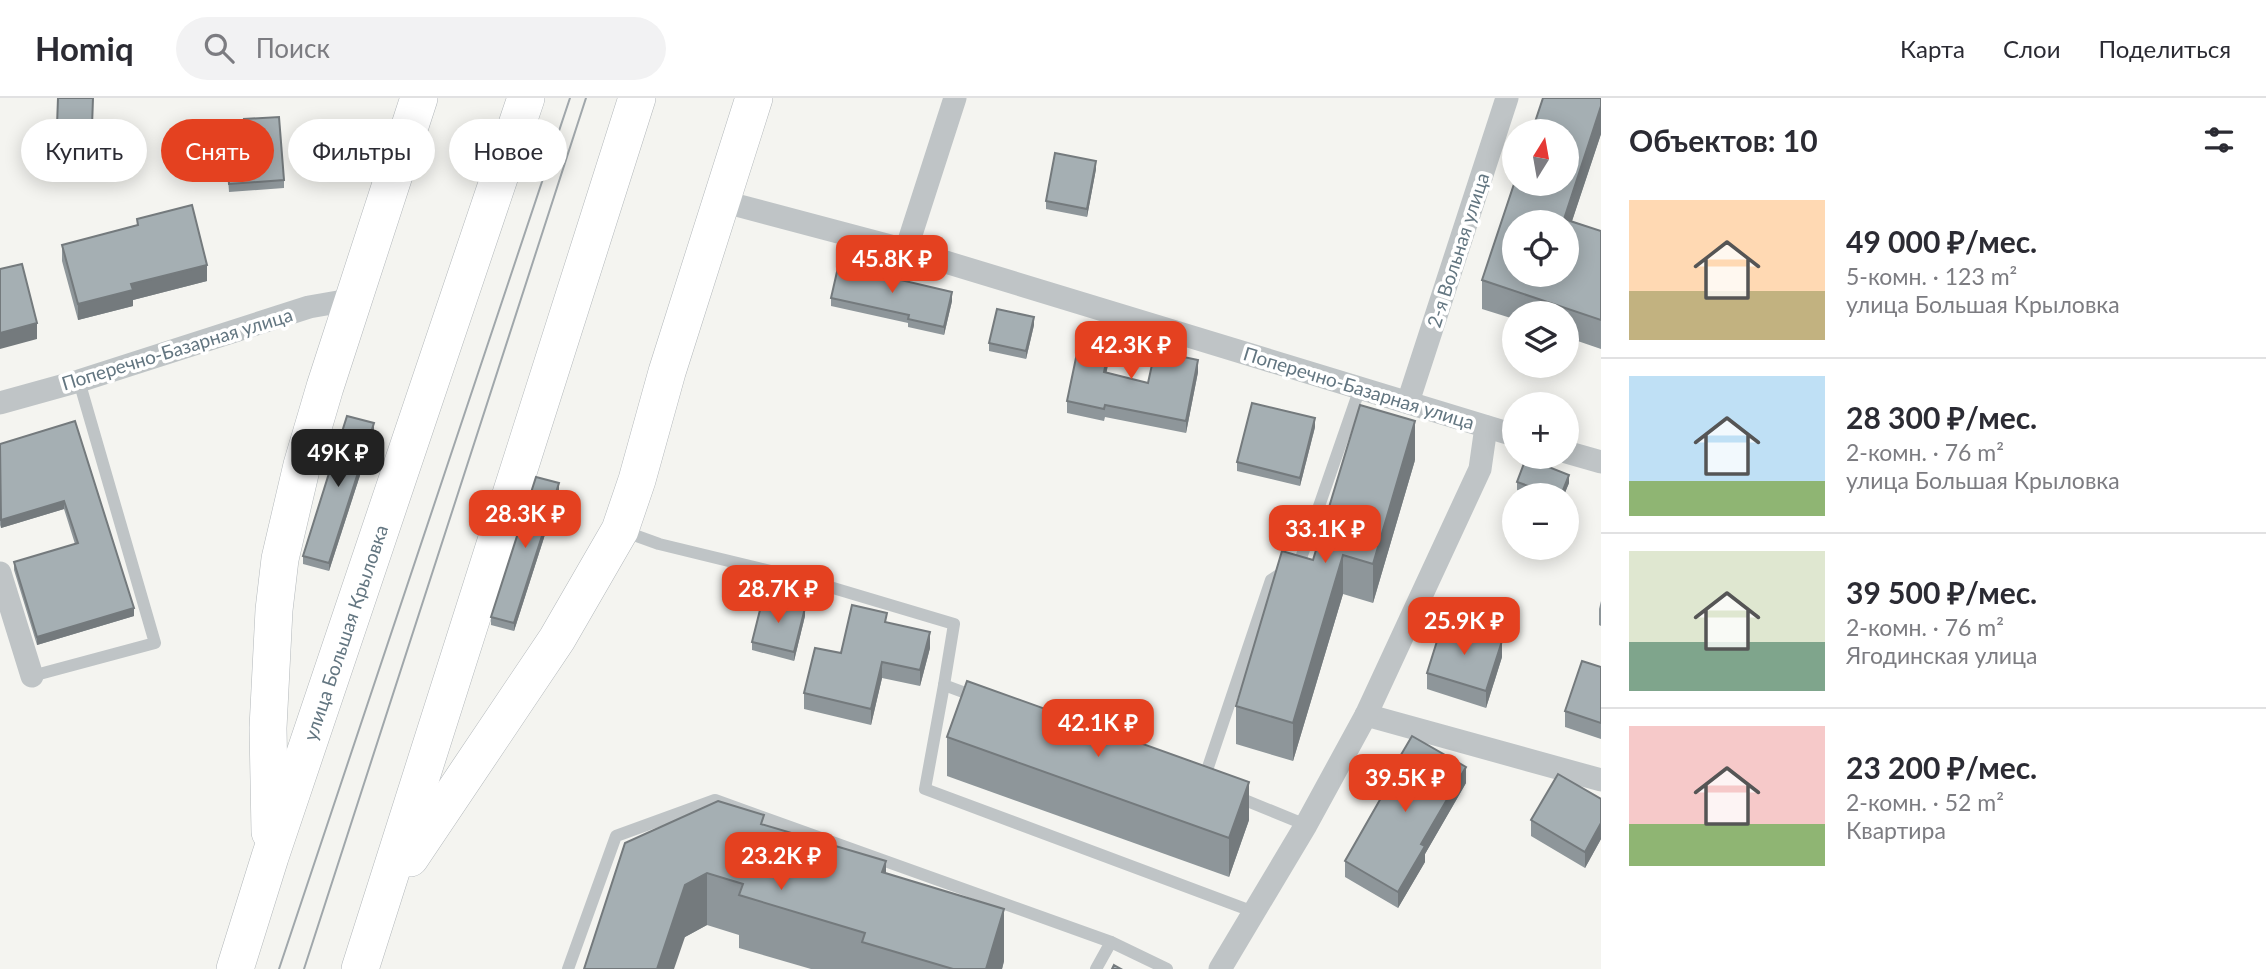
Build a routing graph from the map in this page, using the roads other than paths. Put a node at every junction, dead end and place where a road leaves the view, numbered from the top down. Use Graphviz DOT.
graph roads {
  1 [pos="419,98"];
  2 [pos="526,98"];
  3 [pos="637,98"];
  4 [pos="754,98"];
  5 [pos="955,98"];
  6 [pos="1507,98"];
  7 [pos="721,201"];
  8 [pos="906,250"];
  9 [pos="355,299"];
  10 [pos="79,380"];
  11 [pos="1360,388"];
  12 [pos="0,402"];
  13 [pos="1408,402"];
  14 [pos="1486,427"];
  15 [pos="1502,432"];
  16 [pos="1579,456"];
  17 [pos="1601,462"];
  18 [pos="620,530"];
  19 [pos="0,573"];
  20 [pos="32,676"];
  21 [pos="944,685"];
  22 [pos="996,705"];
  23 [pos="1366,715"];
  24 [pos="1189,778"];
  25 [pos="1601,780"];
  26 [pos="1202,783"];
  27 [pos="1215,788"];
  28 [pos="1228,793"];
  29 [pos="1306,825"];
  30 [pos="270,857"];
  31 [pos="386,893"];
  32 [pos="1254,912"];
  33 [pos="1111,942"];
  34 [pos="235,969"];
  35 [pos="360,969"];
  36 [pos="568,969"];
  37 [pos="1096,969"];
  38 [pos="1167,969"];
  39 [pos="1220,969"];
  1 -- 9 [label="main road"];
  2 -- 30 [label="main road, улица Большая Крыловка"];
  3 -- 31 [label="main road"];
  4 -- 7 [label="main road"];
  5 -- 8 [label="street"];
  6 -- 13 [label="street, 2-я Вольная улица"];
  7 -- 8 [label="street, Поперечно-Базарная улица"];
  7 -- 18 [label="main road"];
  8 -- 11 [label="street, Поперечно-Базарная улица"];
  9 -- 10 [label="street, Поперечно-Базарная улица"];
  9 -- 30 [label="main road"];
  10 -- 12 [label="street, Поперечно-Базарная улица"];
  10 -- 20 [label="lane"];
  11 -- 13 [label="street, Поперечно-Базарная улица"];
  11 -- 26 [label="lane"];
  13 -- 14 [label="street, Поперечно-Базарная улица"];
  14 -- 15 [label="street, Поперечно-Базарная улица"];
  14 -- 23 [label="street"];
  16 -- 17 [label="street"];
  18 -- 21 [label="lane"];
  18 -- 31 [label="main road"];
  19 -- 20 [label="street"];
  21 -- 22 [label="lane"];
  21 -- 32 [label="lane"];
  23 -- 25 [label="street"];
  23 -- 29 [label="street"];
  24 -- 26 [label="lane"];
  26 -- 27 [label="lane"];
  28 -- 29 [label="lane"];
  29 -- 32 [label="street"];
  30 -- 34 [label="main road, улица Большая Крыловка"];
  31 -- 35 [label="main road"];
  32 -- 39 [label="street"];
  33 -- 36 [label="lane"];
  33 -- 37 [label="lane"];
  33 -- 38 [label="lane"];
}
